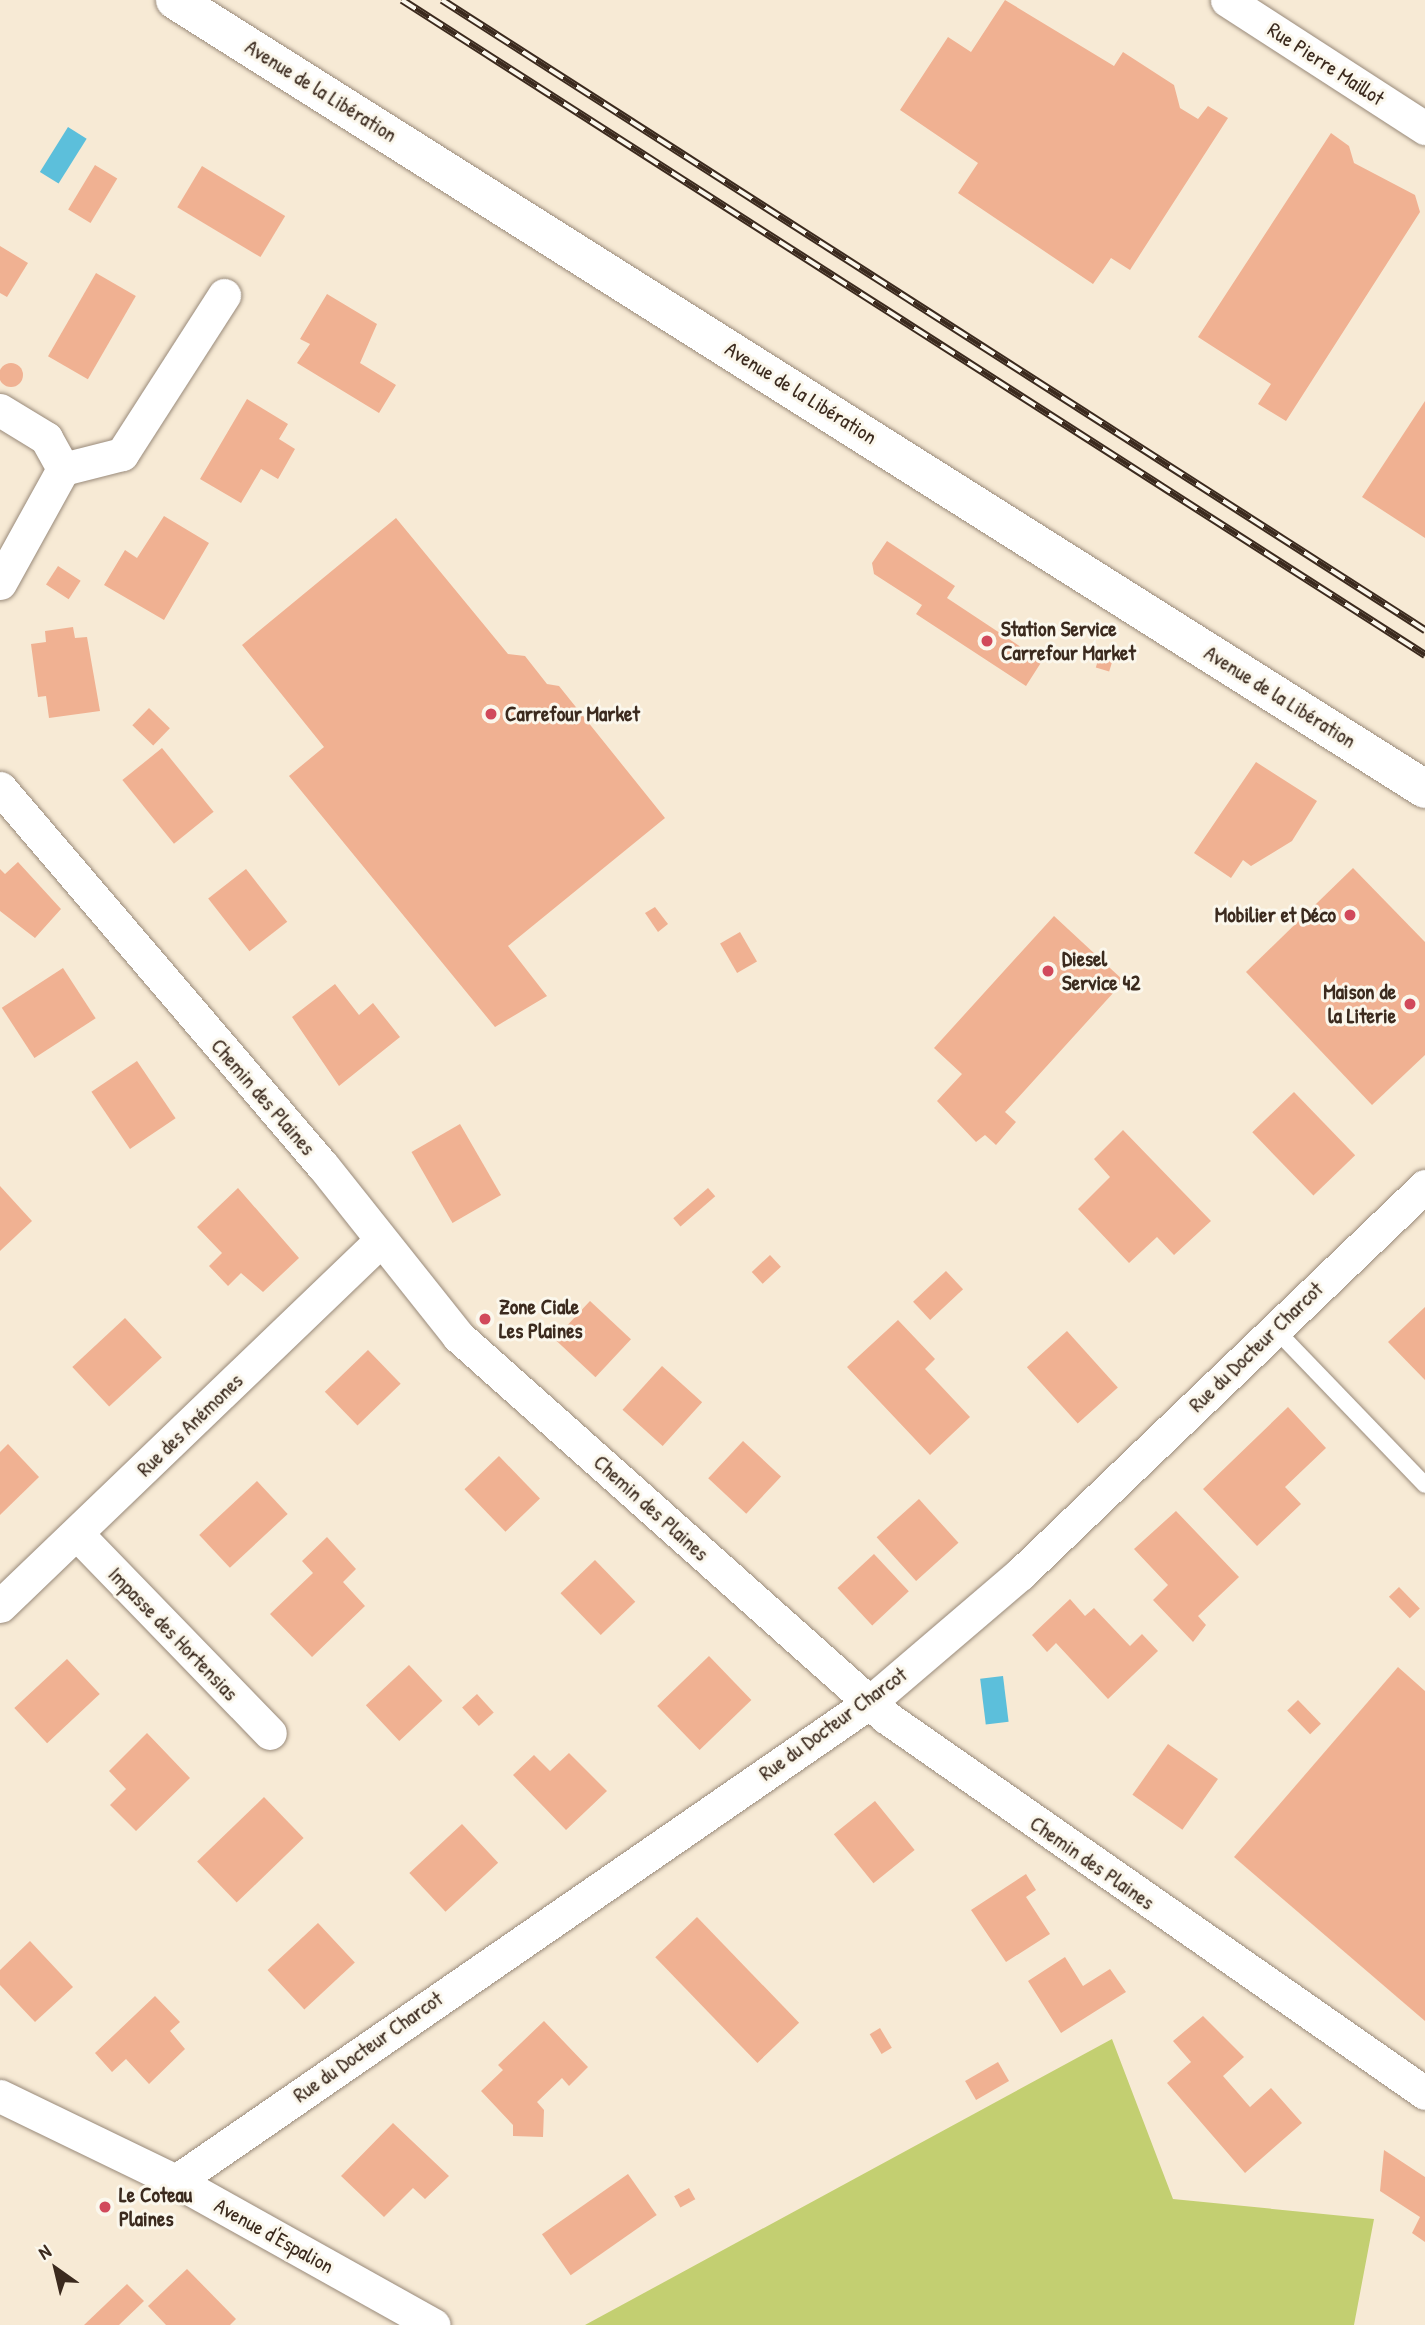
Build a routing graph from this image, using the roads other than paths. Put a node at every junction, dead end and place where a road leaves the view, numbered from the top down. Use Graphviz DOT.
graph roads {
  1 [pos="175,0"];
  2 [pos="1227,0"];
  3 [pos="1425,128"];
  4 [pos="224,295"];
  5 [pos="0,410"];
  6 [pos="63,469"];
  7 [pos="0,583"];
  8 [pos="0,788"];
  9 [pos="1425,789"];
  10 [pos="1425,1186"];
  11 [pos="379,1242"];
  12 [pos="1275,1329"];
  13 [pos="1425,1485"];
  14 [pos="77,1534"];
  15 [pos="0,1606"];
  16 [pos="870,1702"];
  17 [pos="270,1733"];
  18 [pos="1425,2093"];
  19 [pos="0,2096"];
  20 [pos="176,2181"];
  21 [pos="434,2325"];
  1 -- 9 [label="street, Avenue de la Libération"];
  2 -- 3 [label="street, Rue Pierre Maillot"];
  4 -- 6 [label="street"];
  5 -- 6 [label="street"];
  6 -- 7 [label="street"];
  8 -- 11 [label="street, Chemin des Plaines"];
  10 -- 12 [label="street, Rue du Docteur Charcot"];
  11 -- 14 [label="street, Rue des Anémones"];
  11 -- 16 [label="street, Chemin des Plaines"];
  12 -- 13 [label="lane"];
  12 -- 16 [label="street, Rue du Docteur Charcot"];
  14 -- 15 [label="street, Rue des Anémones"];
  14 -- 17 [label="street, Impasse des Hortensias"];
  16 -- 18 [label="street, Chemin des Plaines"];
  16 -- 20 [label="street, Rue du Docteur Charcot"];
  19 -- 20 [label="street, Avenue d'Espalion"];
  20 -- 21 [label="street, Avenue d'Espalion"];
}
